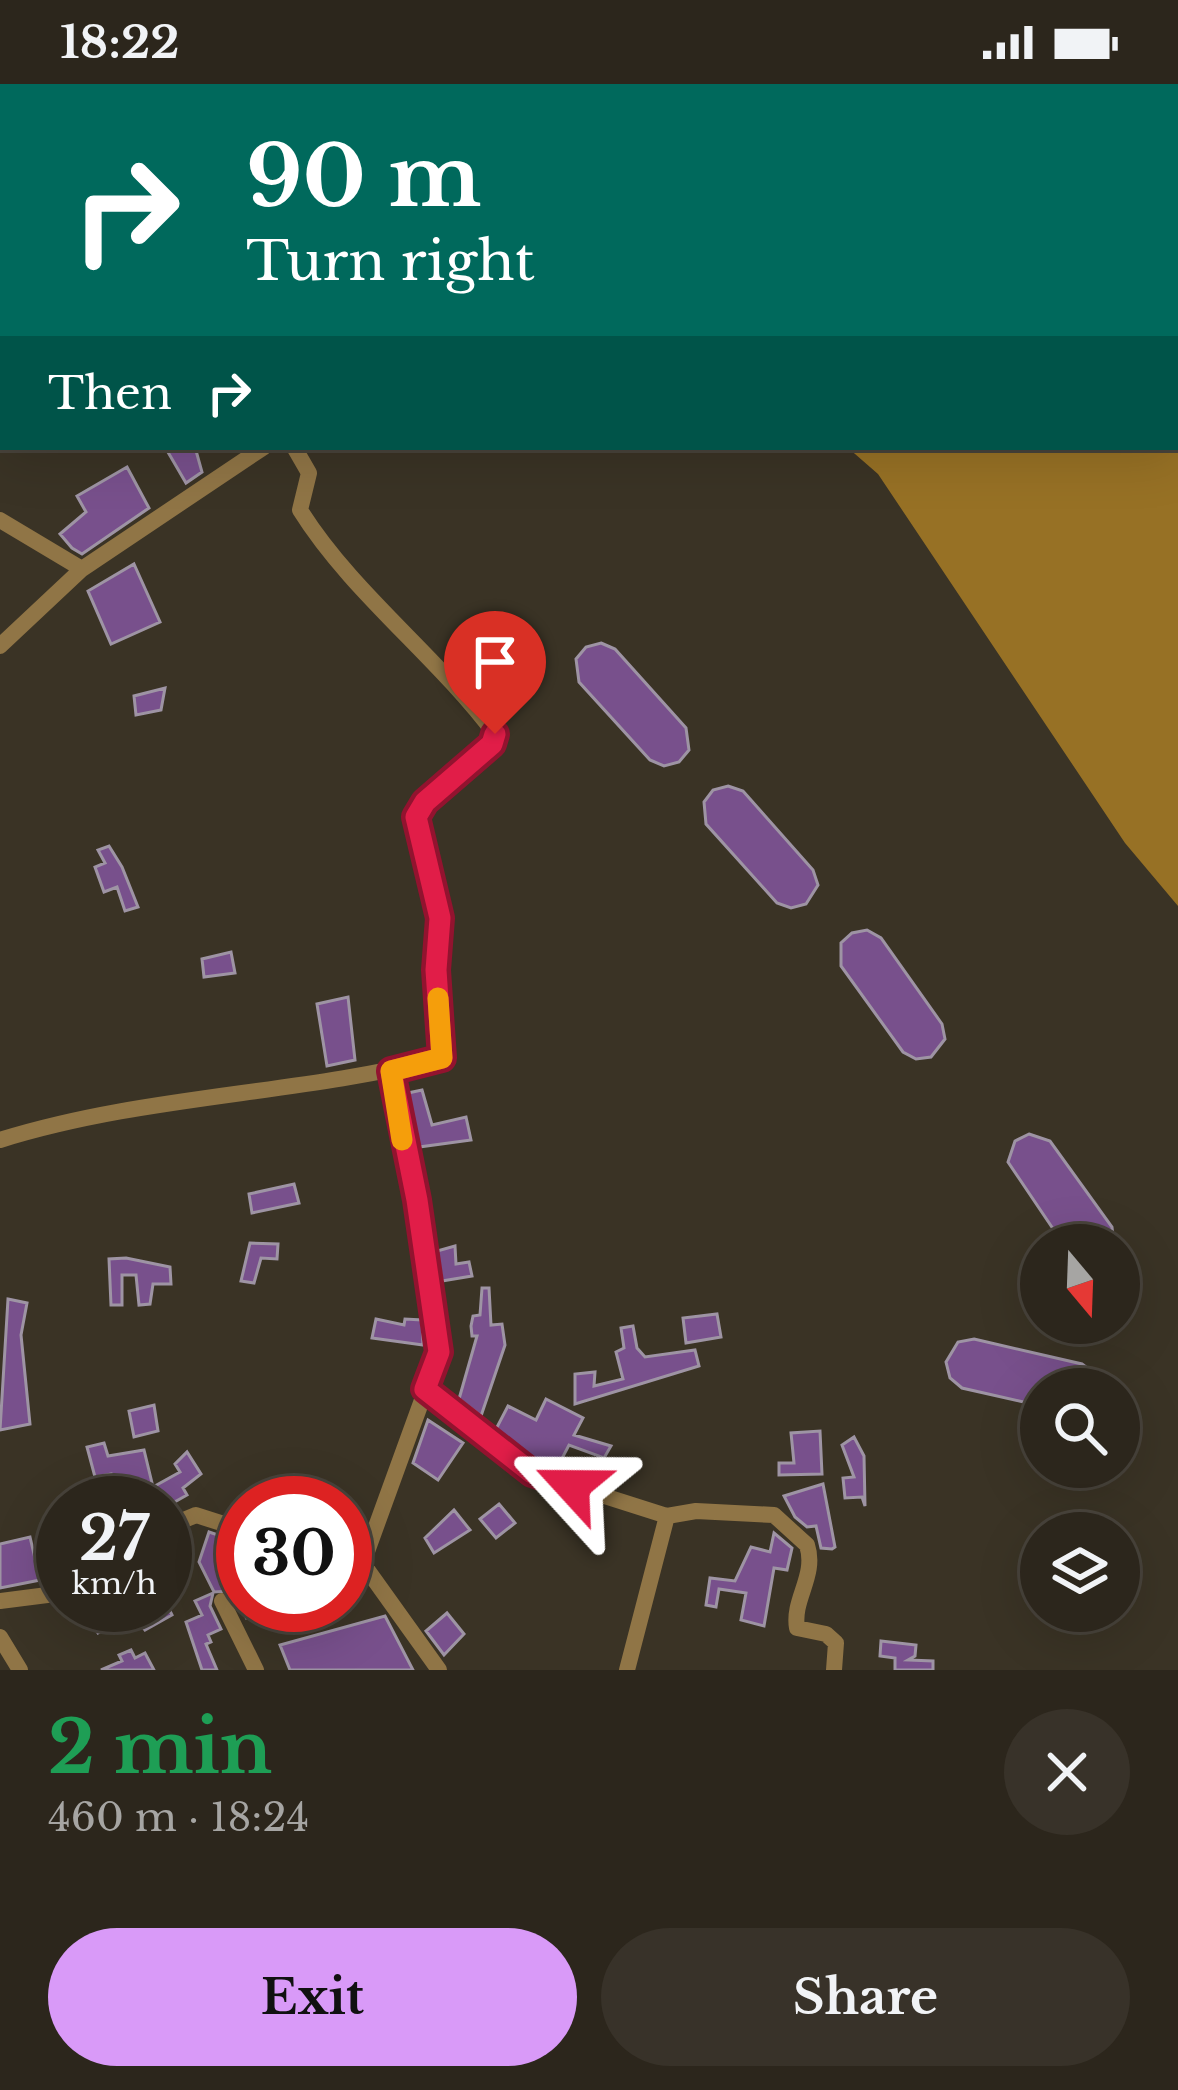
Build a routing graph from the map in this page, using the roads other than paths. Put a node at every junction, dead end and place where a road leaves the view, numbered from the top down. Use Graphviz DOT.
graph roads {
  1 [pos="259,450"];
  2 [pos="296,450"];
  3 [pos="0,520"];
  4 [pos="82,568"];
  5 [pos="0,646"];
  6 [pos="391,1071"];
  7 [pos="0,1140"];
  8 [pos="425,1389"];
  9 [pos="667,1516"];
  10 [pos="372,1537"];
  11 [pos="372,1575"];
  12 [pos="36,1596"];
  13 [pos="0,1601"];
  14 [pos="237,1632"];
  15 [pos="0,1637"];
  16 [pos="20,1670"];
  17 [pos="256,1670"];
  18 [pos="439,1670"];
  19 [pos="627,1670"];
  20 [pos="834,1670"];
  1 -- 4 [label="street"];
  2 -- 6 [label="street"];
  3 -- 4 [label="street"];
  4 -- 5 [label="street"];
  6 -- 7 [label="street"];
  6 -- 8 [label="street"];
  8 -- 9 [label="street"];
  8 -- 10 [label="street"];
  9 -- 19 [label="street"];
  9 -- 20 [label="street"];
  11 -- 18 [label="street"];
  12 -- 13 [label="street"];
  14 -- 17 [label="street"];
  15 -- 16 [label="street"];
}
